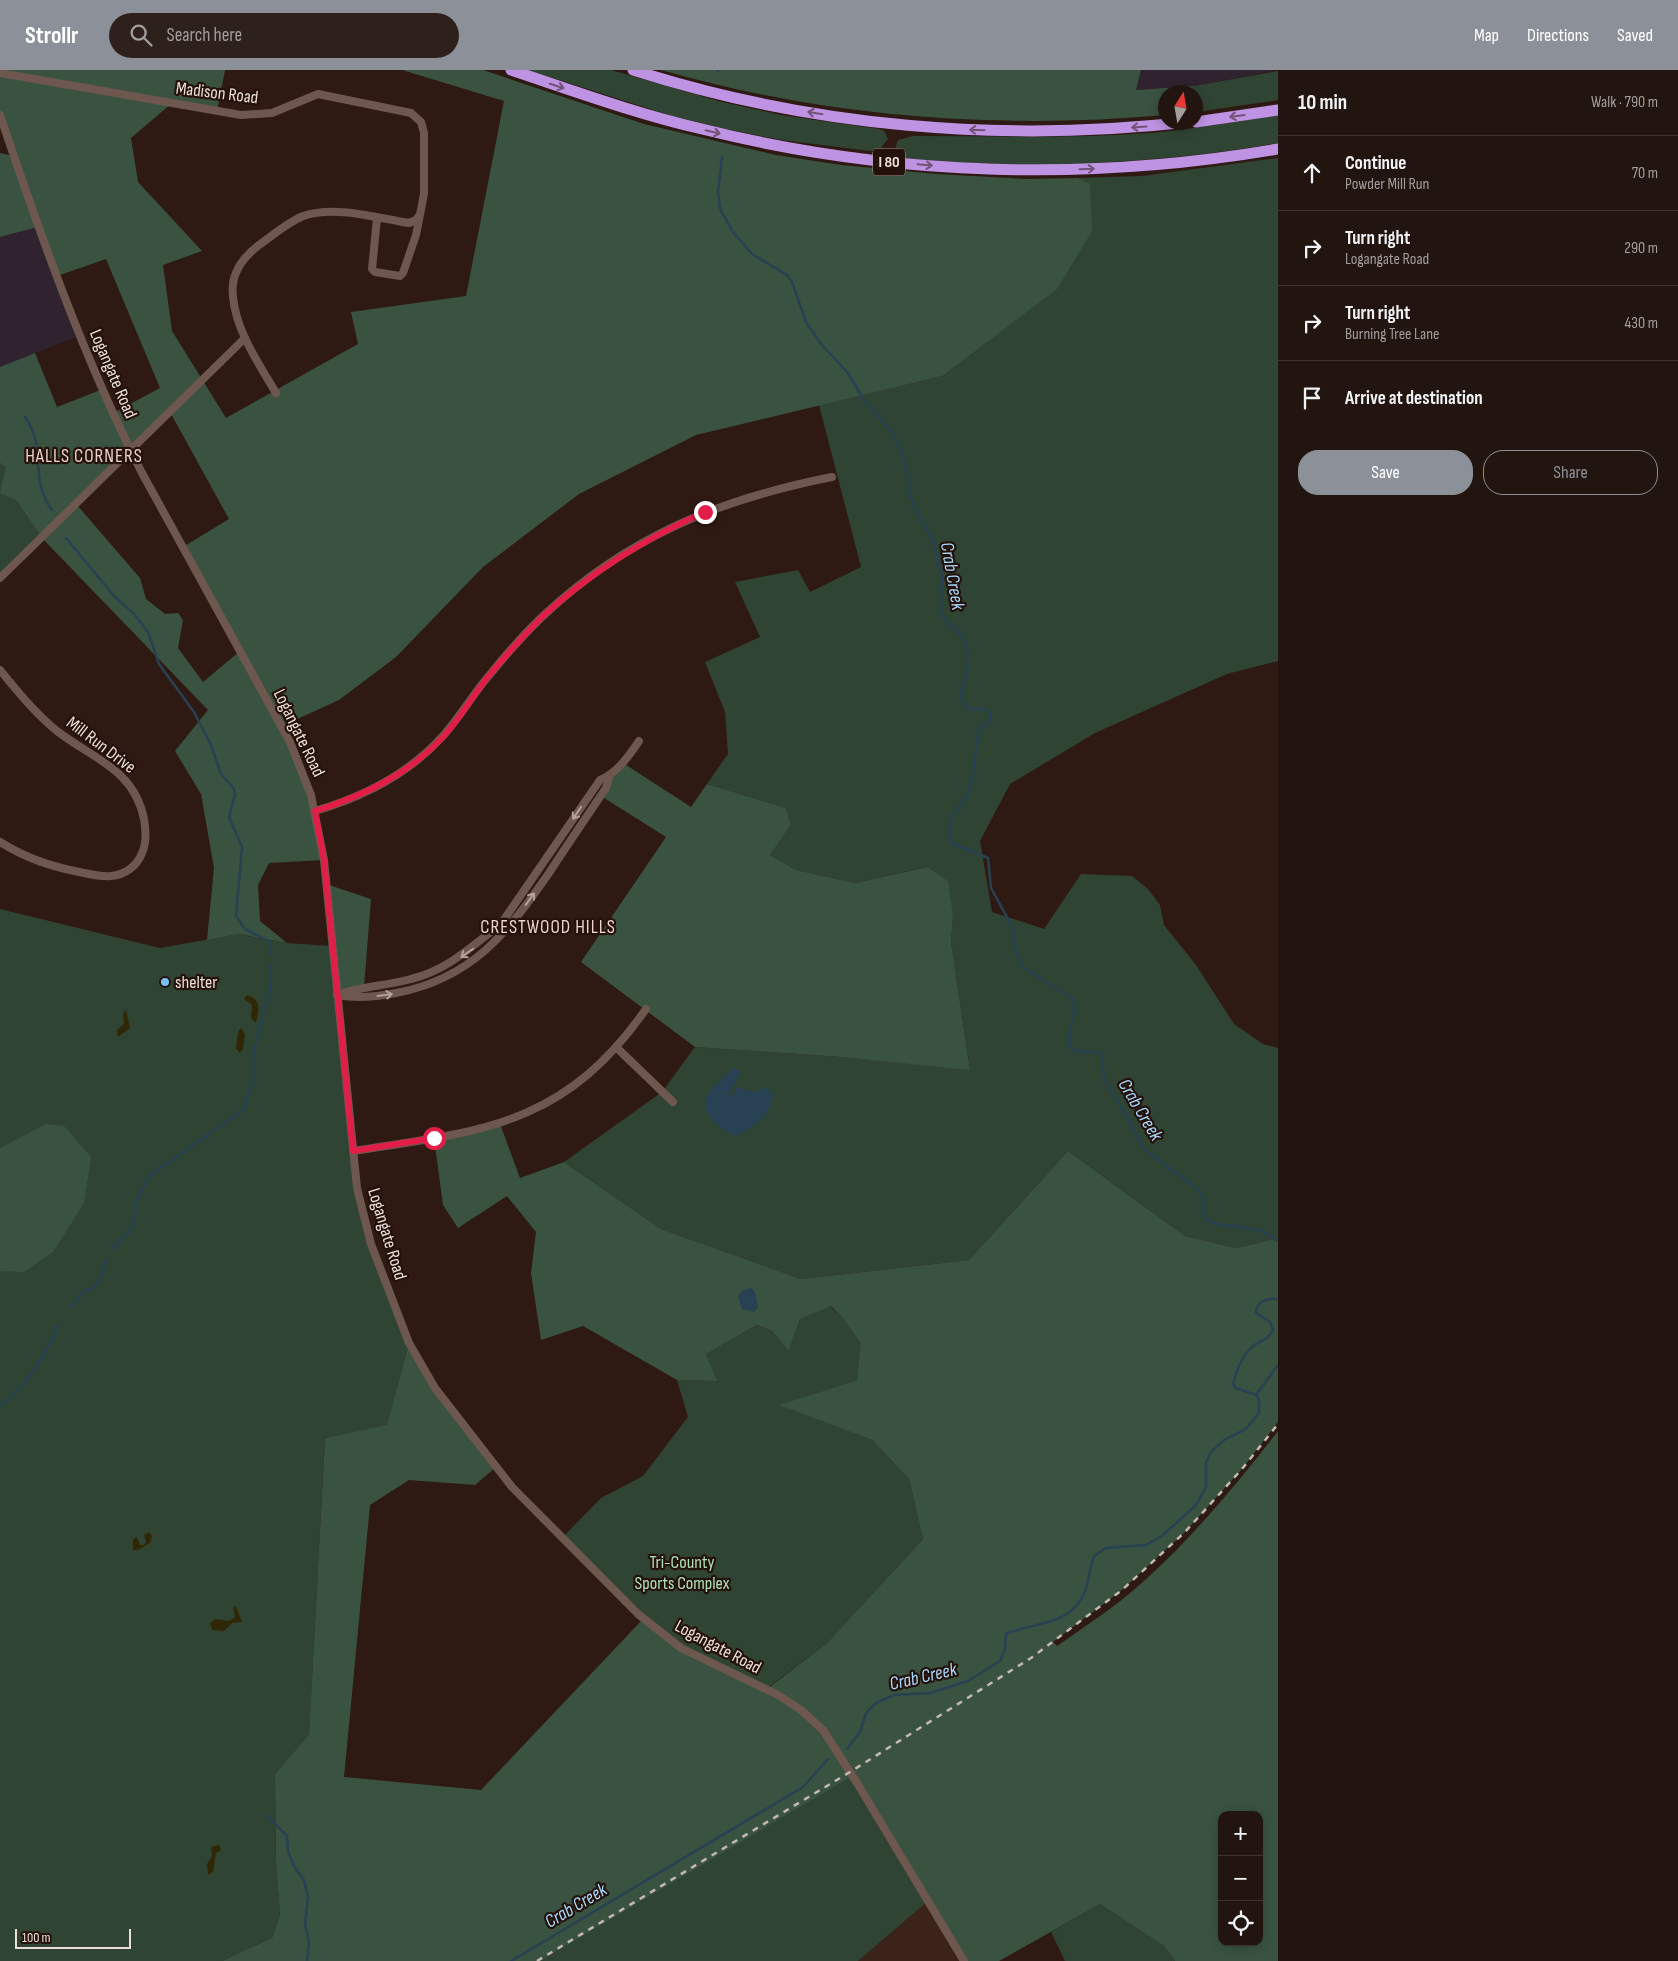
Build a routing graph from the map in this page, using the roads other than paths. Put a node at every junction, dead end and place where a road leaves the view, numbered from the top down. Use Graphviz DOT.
graph roads {
  1 [pos="511,70"];
  2 [pos="633,70"];
  3 [pos="0,73"];
  4 [pos="1278,110"];
  5 [pos="0,115"];
  6 [pos="1203,121"];
  7 [pos="1158,124"];
  8 [pos="1278,149"];
  9 [pos="420,214"];
  10 [pos="377,218"];
  11 [pos="245,338"];
  12 [pos="276,393"];
  13 [pos="130,450"];
  14 [pos="832,477"];
  15 [pos="0,578"];
  16 [pos="0,670"];
  17 [pos="639,741"];
  18 [pos="315,811"];
  19 [pos="0,842"];
  20 [pos="337,995"];
  21 [pos="646,1009"];
  22 [pos="616,1047"];
  23 [pos="673,1102"];
  24 [pos="353,1151"];
  25 [pos="964,1961"];
  1 -- 8 [label="highway, I 80, one-way"];
  7 -- 2 [label="highway, I 80, one-way"];
  3 -- 9 [label="street, Madison Road"];
  4 -- 6 [label="highway, one-way"];
  5 -- 13 [label="street, Logangate Road"];
  9 -- 10 [label="street"];
  9 -- 10 [label="street, Madison Road"];
  10 -- 11 [label="street"];
  11 -- 12 [label="street"];
  11 -- 13 [label="street"];
  13 -- 15 [label="street"];
  13 -- 18 [label="street, Logangate Road"];
  14 -- 18 [label="street"];
  16 -- 19 [label="street, Mill Run Drive"];
  17 -- 20 [label="street"];
  18 -- 20 [label="street, Logangate Road"];
  20 -- 24 [label="street, Logangate Road"];
  21 -- 22 [label="street"];
  22 -- 23 [label="street"];
  22 -- 24 [label="street"];
  24 -- 25 [label="street, Logangate Road"];
}
